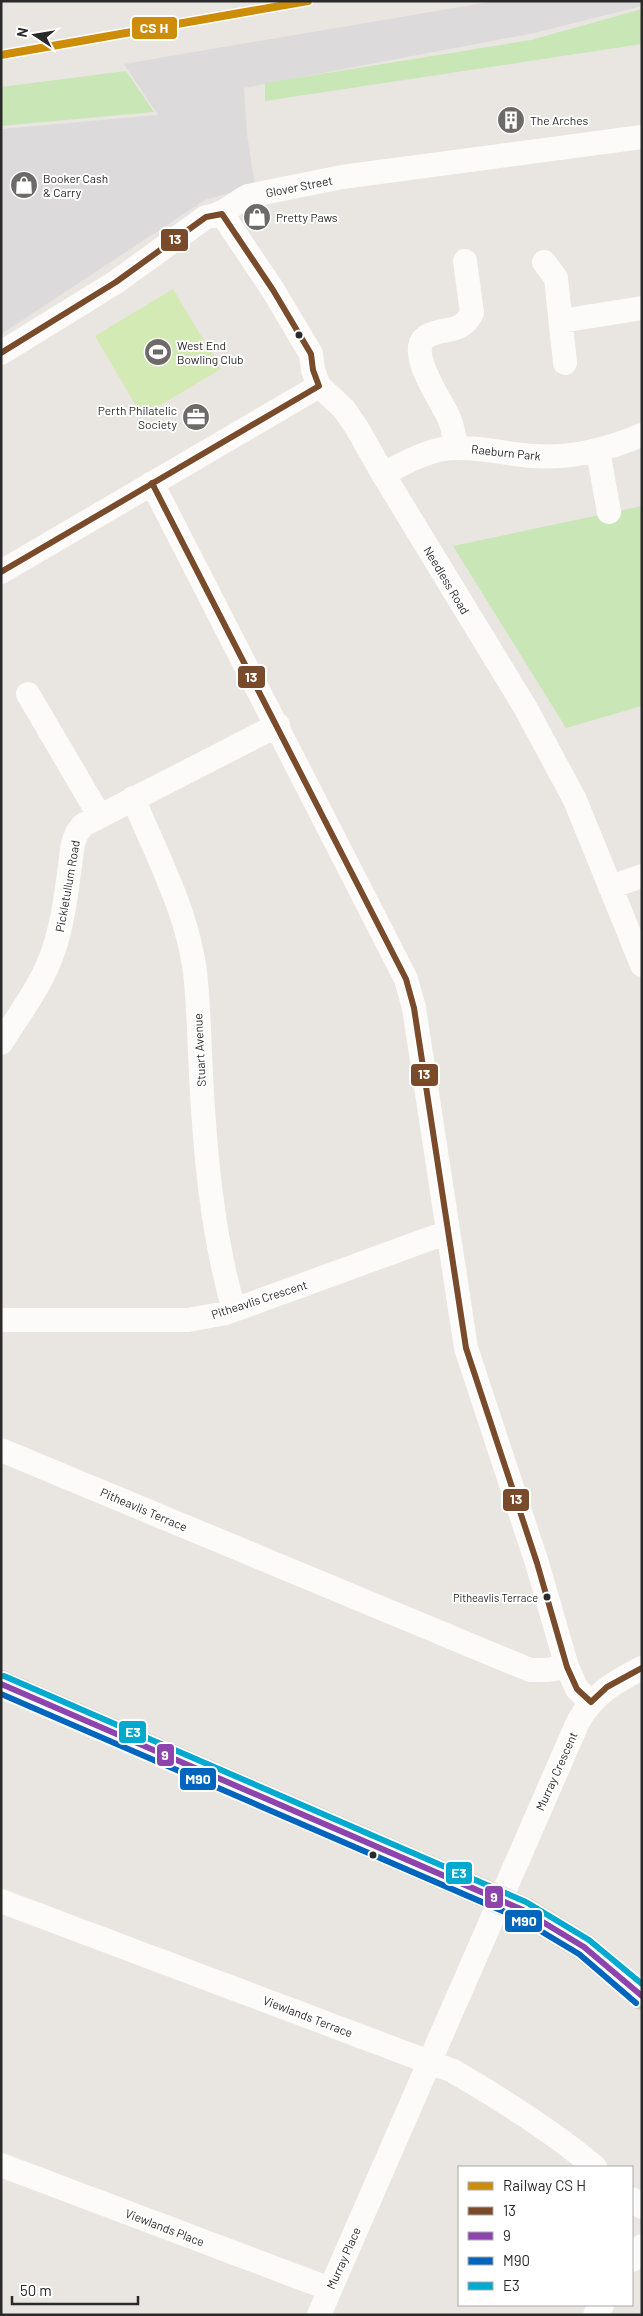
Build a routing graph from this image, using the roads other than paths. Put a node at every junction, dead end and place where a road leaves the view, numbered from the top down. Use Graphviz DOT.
graph roads {
  1 [pos="642,138"];
  2 [pos="222,214"];
  3 [pos="465,261"];
  4 [pos="544,262"];
  5 [pos="642,308"];
  6 [pos="561,321"];
  7 [pos="1,353"];
  8 [pos="565,363"];
  9 [pos="319,386"];
  10 [pos="642,436"];
  11 [pos="458,448"];
  12 [pos="598,451"];
  13 [pos="383,474"];
  14 [pos="152,483"];
  15 [pos="610,512"];
  16 [pos="1,572"];
  17 [pos="28,694"];
  18 [pos="278,725"];
  19 [pos="133,798"];
  20 [pos="99,815"];
  21 [pos="642,876"];
  22 [pos="610,887"];
  23 [pos="642,965"];
  24 [pos="1,1043"];
  25 [pos="448,1232"];
  26 [pos="234,1310"];
  27 [pos="1,1320"];
  28 [pos="1,1450"];
  29 [pos="567,1667"];
  30 [pos="642,1668"];
  31 [pos="1,1684"];
  32 [pos="591,1702"];
  33 [pos="499,1899"];
  34 [pos="1,1901"];
  35 [pos="642,1996"];
  36 [pos="430,2061"];
  37 [pos="1,2165"];
  38 [pos="594,2166"];
  39 [pos="642,2246"];
  40 [pos="633,2259"];
  41 [pos="330,2290"];
  42 [pos="319,2315"];
  1 -- 2 [label="street, Glover Street"];
  2 -- 7 [label="street, Glover Street"];
  2 -- 9 [label="street"];
  3 -- 11 [label="street, Raeburn Park"];
  4 -- 6 [label="street"];
  5 -- 6 [label="street"];
  6 -- 8 [label="street"];
  9 -- 13 [label="street, Needless Road"];
  9 -- 14 [label="street"];
  10 -- 12 [label="street, Raeburn Park"];
  11 -- 12 [label="street, Raeburn Park"];
  11 -- 13 [label="street, Raeburn Park"];
  12 -- 15 [label="street"];
  13 -- 22 [label="street, Needless Road"];
  14 -- 16 [label="street"];
  14 -- 18 [label="street"];
  17 -- 20 [label="street"];
  18 -- 19 [label="street, Pickletullum Road"];
  18 -- 25 [label="street"];
  19 -- 20 [label="street, Pickletullum Road"];
  19 -- 26 [label="street, Stuart Avenue"];
  20 -- 24 [label="street, Pickletullum Road"];
  21 -- 22 [label="street"];
  22 -- 23 [label="street, Needless Road"];
  25 -- 26 [label="street, Pitheavlis Crescent"];
  25 -- 29 [label="street"];
  26 -- 27 [label="street, Pitheavlis Crescent"];
  28 -- 29 [label="street, Pitheavlis Terrace"];
  29 -- 32 [label="street"];
  30 -- 32 [label="street, Murray Crescent"];
  31 -- 33 [label="main road"];
  32 -- 33 [label="street, Murray Crescent"];
  33 -- 35 [label="main road"];
  33 -- 36 [label="street, Murray Place"];
  34 -- 36 [label="street, Viewlands Terrace"];
  36 -- 38 [label="street, Viewlands Terrace"];
  36 -- 41 [label="street, Murray Place"];
  37 -- 41 [label="street, Viewlands Place"];
  39 -- 40 [label="street"];
  41 -- 42 [label="street, Murray Place"];
}
